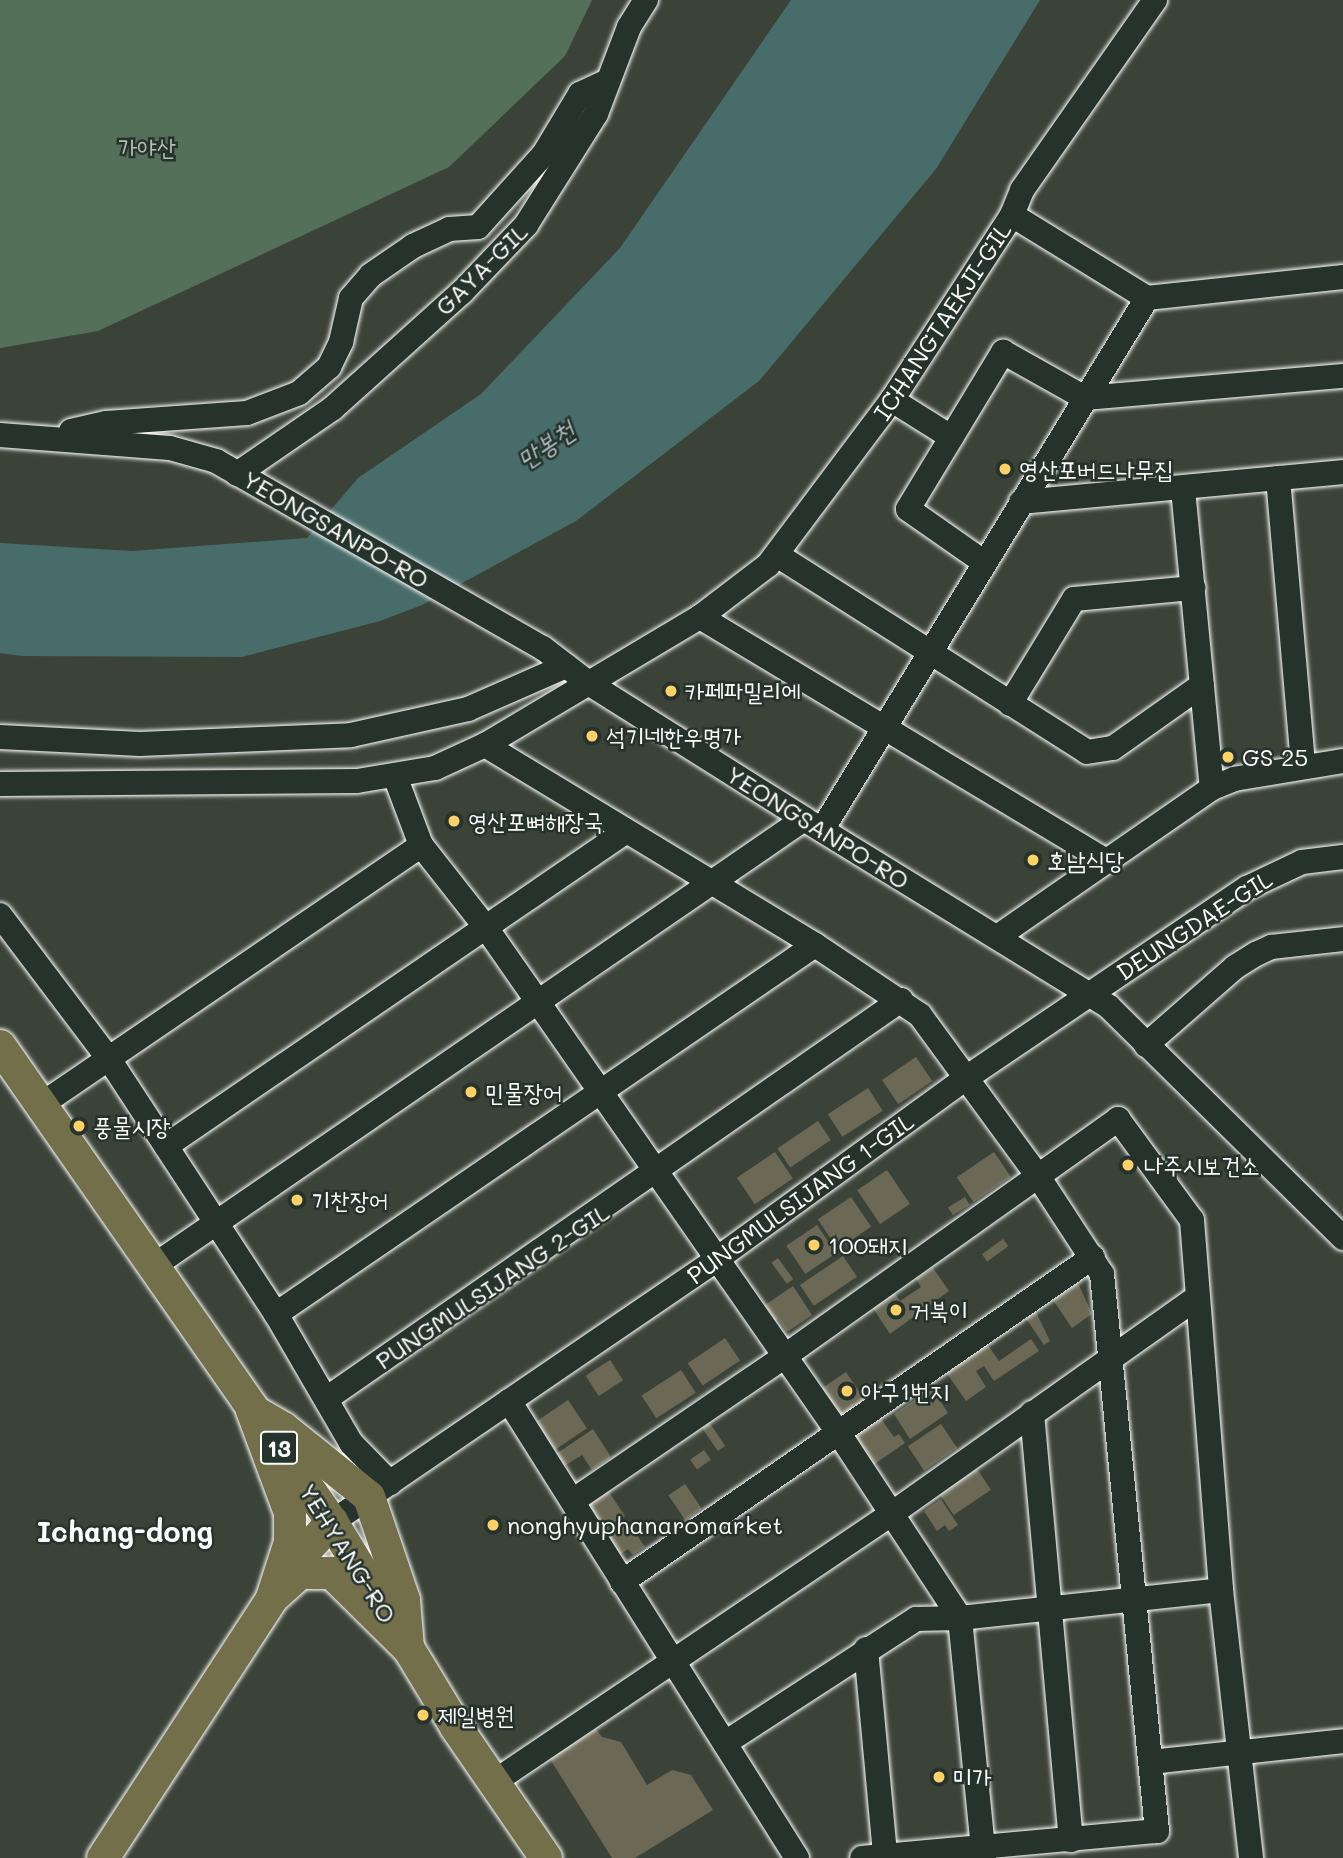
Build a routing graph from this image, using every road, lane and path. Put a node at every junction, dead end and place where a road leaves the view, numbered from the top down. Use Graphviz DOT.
graph roads {
  1 [pos="646,0"];
  2 [pos="1155,0"];
  3 [pos="608,82"];
  4 [pos="1012,215"];
  5 [pos="1343,277"];
  6 [pos="1147,298"];
  7 [pos="1343,376"];
  8 [pos="1085,398"];
  9 [pos="892,400"];
  10 [pos="0,435"];
  11 [pos="50,436"];
  12 [pos="951,437"];
  13 [pos="1343,472"];
  14 [pos="237,474"];
  15 [pos="1278,478"];
  16 [pos="1183,489"];
  17 [pos="1021,502"];
  18 [pos="777,555"];
  19 [pos="985,562"];
  20 [pos="1193,588"];
  21 [pos="701,617"];
  22 [pos="929,654"];
  23 [pos="566,666"];
  24 [pos="590,684"];
  25 [pos="1202,685"];
  26 [pos="1010,704"];
  27 [pos="884,728"];
  28 [pos="0,737"];
  29 [pos="485,745"];
  30 [pos="1343,761"];
  31 [pos="1303,766"];
  32 [pos="395,776"];
  33 [pos="0,784"];
  34 [pos="1212,788"];
  35 [pos="813,824"];
  36 [pos="625,832"];
  37 [pos="421,845"];
  38 [pos="1343,856"];
  39 [pos="1104,860"];
  40 [pos="710,883"];
  41 [pos="0,915"];
  42 [pos="487,929"];
  43 [pos="997,937"];
  44 [pos="1343,939"];
  45 [pos="815,945"];
  46 [pos="1090,994"];
  47 [pos="901,1000"];
  48 [pos="538,1002"];
  49 [pos="1146,1045"];
  50 [pos="0,1046"];
  51 [pos="109,1059"];
  52 [pos="966,1078"];
  53 [pos="600,1091"];
  54 [pos="42,1104"];
  55 [pos="166,1146"];
  56 [pos="657,1173"];
  57 [pos="1038,1176"];
  58 [pos="1343,1211"];
  59 [pos="1318,1213"];
  60 [pos="215,1224"];
  61 [pos="1343,1238"];
  62 [pos="1093,1257"];
  63 [pos="717,1259"];
  64 [pos="152,1267"];
  65 [pos="1198,1297"];
  66 [pos="276,1314"];
  67 [pos="785,1356"];
  68 [pos="1111,1356"];
  69 [pos="326,1399"];
  70 [pos="509,1401"];
  71 [pos="252,1410"];
  72 [pos="1032,1413"];
  73 [pos="840,1435"];
  74 [pos="380,1490"];
  75 [pos="574,1500"];
  76 [pos="894,1512"];
  77 [pos="332,1522"];
  78 [pos="622,1582"];
  79 [pos="1221,1590"];
  80 [pos="272,1598"];
  81 [pos="1132,1600"];
  82 [pos="1048,1608"];
  83 [pos="960,1618"];
  84 [pos="408,1648"];
  85 [pos="866,1648"];
  86 [pos="671,1663"];
  87 [pos="1343,1741"];
  88 [pos="725,1743"];
  89 [pos="1237,1751"];
  90 [pos="1151,1762"];
  91 [pos="494,1782"];
  92 [pos="1071,1840"];
  93 [pos="984,1853"];
  94 [pos="873,1857"];
  95 [pos="103,1858"];
  96 [pos="546,1858"];
  97 [pos="797,1858"];
  98 [pos="1251,1858"];
  1 -- 3 [label="street, GAYA-GIL"];
  2 -- 4 [label="street"];
  3 -- 11 [label="street"];
  3 -- 14 [label="street, GAYA-GIL"];
  4 -- 6 [label="street, ICHANGTAEKJI-GIL"];
  4 -- 9 [label="street, ICHANGTAEKJI-GIL"];
  5 -- 6 [label="street"];
  6 -- 8 [label="street"];
  7 -- 8 [label="street"];
  8 -- 12 [label="street"];
  8 -- 17 [label="street"];
  9 -- 12 [label="street"];
  9 -- 18 [label="street, ICHANGTAEKJI-GIL"];
  10 -- 11 [label="street, YEONGSANPO-RO"];
  11 -- 14 [label="street, YEONGSANPO-RO"];
  12 -- 19 [label="street"];
  13 -- 15 [label="street"];
  14 -- 23 [label="street, YEONGSANPO-RO"];
  15 -- 16 [label="street"];
  15 -- 31 [label="street"];
  16 -- 17 [label="street"];
  16 -- 20 [label="street"];
  17 -- 19 [label="street"];
  18 -- 21 [label="street, ICHANGTAEKJI-GIL"];
  18 -- 22 [label="street"];
  19 -- 22 [label="street"];
  20 -- 25 [label="street"];
  20 -- 26 [label="street"];
  21 -- 24 [label="street, ICHANGTAEKJI-GIL"];
  21 -- 27 [label="street"];
  22 -- 26 [label="street"];
  22 -- 27 [label="street"];
  23 -- 24 [label="street, YEONGSANPO-RO"];
  23 -- 28 [label="street"];
  24 -- 29 [label="street"];
  24 -- 35 [label="street, YEONGSANPO-RO"];
  25 -- 26 [label="street"];
  25 -- 34 [label="street"];
  27 -- 35 [label="street"];
  27 -- 39 [label="street"];
  29 -- 32 [label="street"];
  29 -- 36 [label="street"];
  30 -- 31 [label="street"];
  31 -- 34 [label="street"];
  32 -- 33 [label="street"];
  32 -- 37 [label="street"];
  34 -- 39 [label="street"];
  35 -- 40 [label="street"];
  35 -- 43 [label="street, YEONGSANPO-RO"];
  36 -- 40 [label="street"];
  36 -- 42 [label="street"];
  37 -- 42 [label="street"];
  37 -- 51 [label="street"];
  38 -- 46 [label="street, DEUNGDAE-GIL"];
  39 -- 43 [label="street"];
  40 -- 45 [label="street"];
  40 -- 48 [label="street"];
  41 -- 51 [label="street"];
  42 -- 48 [label="street"];
  42 -- 55 [label="street"];
  43 -- 46 [label="street, YEONGSANPO-RO"];
  44 -- 49 [label="street"];
  45 -- 47 [label="street"];
  45 -- 53 [label="street"];
  46 -- 49 [label="street, YEONGSANPO-RO"];
  46 -- 52 [label="street, PUNGMULSIJANG 1-GIL"];
  47 -- 52 [label="street"];
  47 -- 56 [label="street, PUNGMULSIJANG 2-GIL"];
  48 -- 53 [label="street"];
  48 -- 60 [label="street"];
  49 -- 59 [label="street, YEONGSANPO-RO"];
  50 -- 54 [label="main road, YEHYANG-RO / 13"];
  51 -- 54 [label="street"];
  51 -- 55 [label="street"];
  52 -- 57 [label="street"];
  52 -- 63 [label="street, PUNGMULSIJANG 1-GIL"];
  53 -- 56 [label="street"];
  53 -- 66 [label="street"];
  54 -- 64 [label="main road, YEHYANG-RO / 13"];
  55 -- 60 [label="street"];
  56 -- 63 [label="street"];
  56 -- 69 [label="street, PUNGMULSIJANG 2-GIL"];
  57 -- 62 [label="street"];
  57 -- 65 [label="street"];
  57 -- 67 [label="street"];
  58 -- 59 [label="street"];
  59 -- 61 [label="street, YEONGSANPO-RO"];
  60 -- 64 [label="street"];
  60 -- 66 [label="street"];
  62 -- 68 [label="street"];
  62 -- 73 [label="street"];
  63 -- 67 [label="street"];
  63 -- 70 [label="street, PUNGMULSIJANG 1-GIL"];
  64 -- 71 [label="main road, YEHYANG-RO / 13"];
  65 -- 68 [label="street"];
  65 -- 79 [label="street"];
  66 -- 69 [label="street"];
  67 -- 73 [label="street"];
  67 -- 75 [label="street"];
  68 -- 72 [label="street"];
  68 -- 81 [label="street"];
  69 -- 74 [label="street"];
  70 -- 74 [label="street, PUNGMULSIJANG 1-GIL"];
  70 -- 75 [label="street"];
  71 -- 74 [label="main road"];
  71 -- 77 [label="main road, YEHYANG-RO / 13"];
  71 -- 80 [label="main road"];
  72 -- 76 [label="street"];
  72 -- 82 [label="street"];
  73 -- 76 [label="street"];
  73 -- 78 [label="street"];
  74 -- 77 [label="street, PUNGMULSIJANG 1-GIL"];
  74 -- 84 [label="main road"];
  75 -- 78 [label="street"];
  76 -- 83 [label="street"];
  76 -- 86 [label="street"];
  77 -- 80 [label="main road"];
  77 -- 84 [label="main road, YEHYANG-RO / 13"];
  78 -- 86 [label="street"];
  79 -- 81 [label="street"];
  79 -- 89 [label="street"];
  80 -- 84 [label="main road"];
  80 -- 95 [label="main road"];
  81 -- 82 [label="street"];
  81 -- 90 [label="street"];
  82 -- 83 [label="street"];
  82 -- 92 [label="street"];
  83 -- 85 [label="street"];
  83 -- 93 [label="street"];
  84 -- 91 [label="main road, YEHYANG-RO / 13"];
  85 -- 88 [label="street"];
  85 -- 94 [label="street"];
  86 -- 88 [label="street"];
  86 -- 91 [label="street"];
  87 -- 89 [label="street"];
  88 -- 97 [label="street"];
  89 -- 90 [label="street"];
  89 -- 98 [label="street"];
  90 -- 92 [label="street"];
  91 -- 96 [label="main road, YEHYANG-RO / 13"];
  92 -- 93 [label="street"];
  93 -- 94 [label="street"];
}
